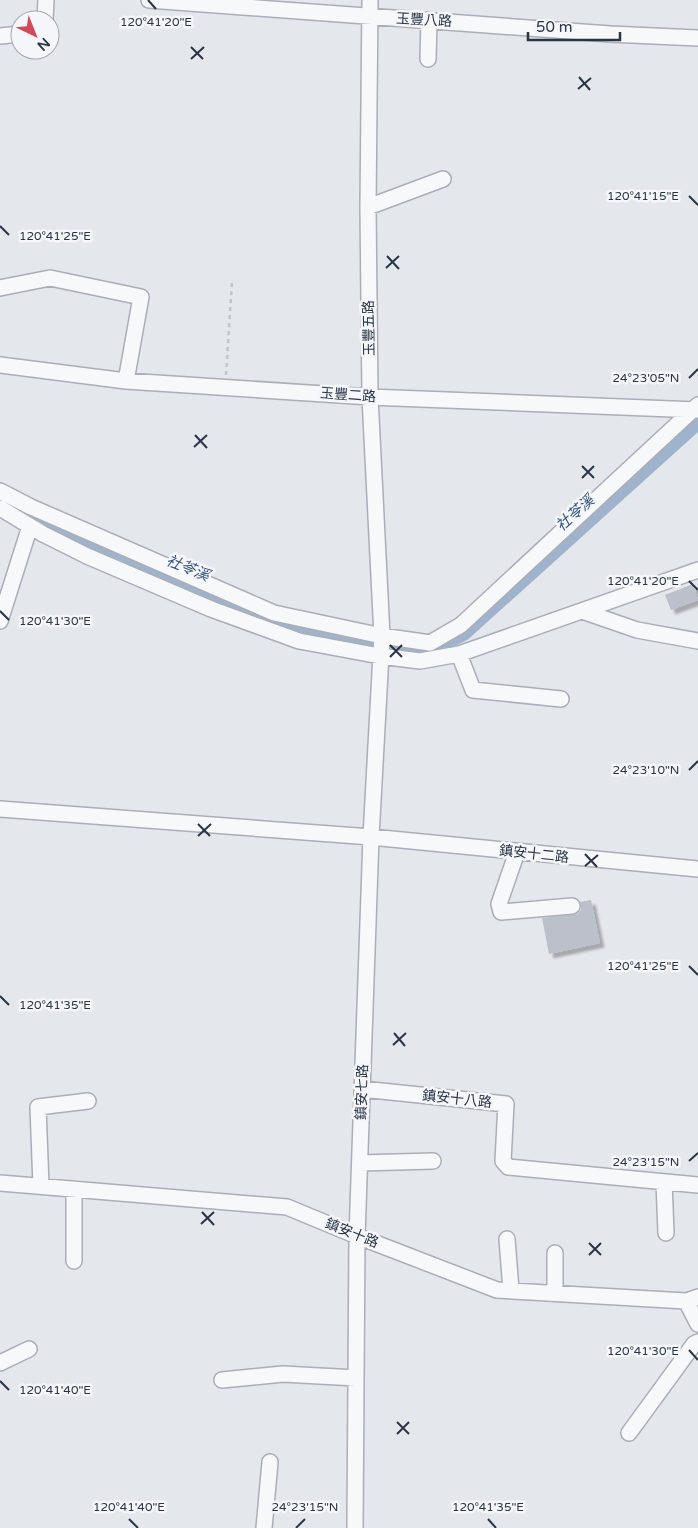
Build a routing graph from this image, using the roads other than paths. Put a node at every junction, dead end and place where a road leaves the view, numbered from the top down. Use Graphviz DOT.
graph roads {
  1 [pos="150,0"];
  2 [pos="370,0"];
  3 [pos="370,17"];
  4 [pos="429,20"];
  5 [pos="698,38"];
  6 [pos="428,60"];
  7 [pos="443,179"];
  8 [pos="368,208"];
  9 [pos="0,288"];
  10 [pos="0,365"];
  11 [pos="126,381"];
  12 [pos="370,397"];
  13 [pos="696,408"];
  14 [pos="0,491"];
  15 [pos="0,508"];
  16 [pos="30,526"];
  17 [pos="698,570"];
  18 [pos="582,611"];
  19 [pos="0,621"];
  20 [pos="382,636"];
  21 [pos="698,640"];
  22 [pos="459,654"];
  23 [pos="380,656"];
  24 [pos="561,699"];
  25 [pos="0,809"];
  26 [pos="371,837"];
  27 [pos="517,852"];
  28 [pos="698,869"];
  29 [pos="572,906"];
  30 [pos="362,1089"];
  31 [pos="88,1101"];
  32 [pos="433,1162"];
  33 [pos="360,1163"];
  34 [pos="664,1182"];
  35 [pos="0,1183"];
  36 [pos="698,1185"];
  37 [pos="41,1186"];
  38 [pos="74,1189"];
  39 [pos="666,1233"];
  40 [pos="358,1236"];
  41 [pos="507,1239"];
  42 [pos="555,1253"];
  43 [pos="74,1261"];
  44 [pos="511,1290"];
  45 [pos="555,1293"];
  46 [pos="692,1299"];
  47 [pos="698,1324"];
  48 [pos="698,1342"];
  49 [pos="29,1349"];
  50 [pos="0,1363"];
  51 [pos="356,1378"];
  52 [pos="222,1380"];
  53 [pos="629,1433"];
  54 [pos="270,1462"];
  55 [pos="264,1528"];
  56 [pos="355,1528"];
  1 -- 3 [label="street, 玉豐八路"];
  2 -- 3 [label="street, 玉豐五路"];
  3 -- 4 [label="street, 玉豐八路"];
  3 -- 8 [label="street, 玉豐五路"];
  4 -- 5 [label="street, 玉豐八路"];
  4 -- 6 [label="street"];
  7 -- 8 [label="street"];
  8 -- 12 [label="street, 玉豐五路"];
  9 -- 11 [label="street"];
  10 -- 11 [label="street, 玉豐二路"];
  11 -- 12 [label="street, 玉豐二路"];
  12 -- 13 [label="street, 玉豐二路"];
  12 -- 20 [label="street, 玉豐五路"];
  13 -- 20 [label="street"];
  14 -- 20 [label="street"];
  15 -- 16 [label="street"];
  16 -- 19 [label="street"];
  16 -- 23 [label="street"];
  17 -- 18 [label="street"];
  18 -- 21 [label="street"];
  18 -- 22 [label="street"];
  20 -- 23 [label="street, 玉豐五路"];
  22 -- 23 [label="street"];
  22 -- 24 [label="street"];
  23 -- 26 [label="street, 鎮安七路"];
  25 -- 26 [label="street, 鎮安十二路"];
  26 -- 27 [label="street, 鎮安十二路"];
  26 -- 30 [label="street, 鎮安七路"];
  27 -- 28 [label="street, 鎮安十二路"];
  27 -- 29 [label="street"];
  30 -- 33 [label="street, 鎮安七路"];
  30 -- 34 [label="street, 鎮安十八路"];
  31 -- 37 [label="street"];
  32 -- 33 [label="street"];
  33 -- 40 [label="street, 鎮安七路"];
  34 -- 36 [label="street, 鎮安十八路"];
  34 -- 39 [label="street"];
  35 -- 37 [label="street, 鎮安十路"];
  37 -- 38 [label="street, 鎮安十路"];
  38 -- 40 [label="street, 鎮安十路"];
  38 -- 43 [label="street"];
  40 -- 44 [label="street, 鎮安十路"];
  40 -- 51 [label="street, 鎮安七路"];
  41 -- 44 [label="street"];
  42 -- 45 [label="street"];
  44 -- 45 [label="street, 鎮安十路"];
  45 -- 46 [label="street, 鎮安十路"];
  46 -- 47 [label="street"];
  48 -- 53 [label="street"];
  49 -- 50 [label="street"];
  51 -- 52 [label="street"];
  51 -- 56 [label="street, 鎮安七路"];
  54 -- 55 [label="street"];
}
